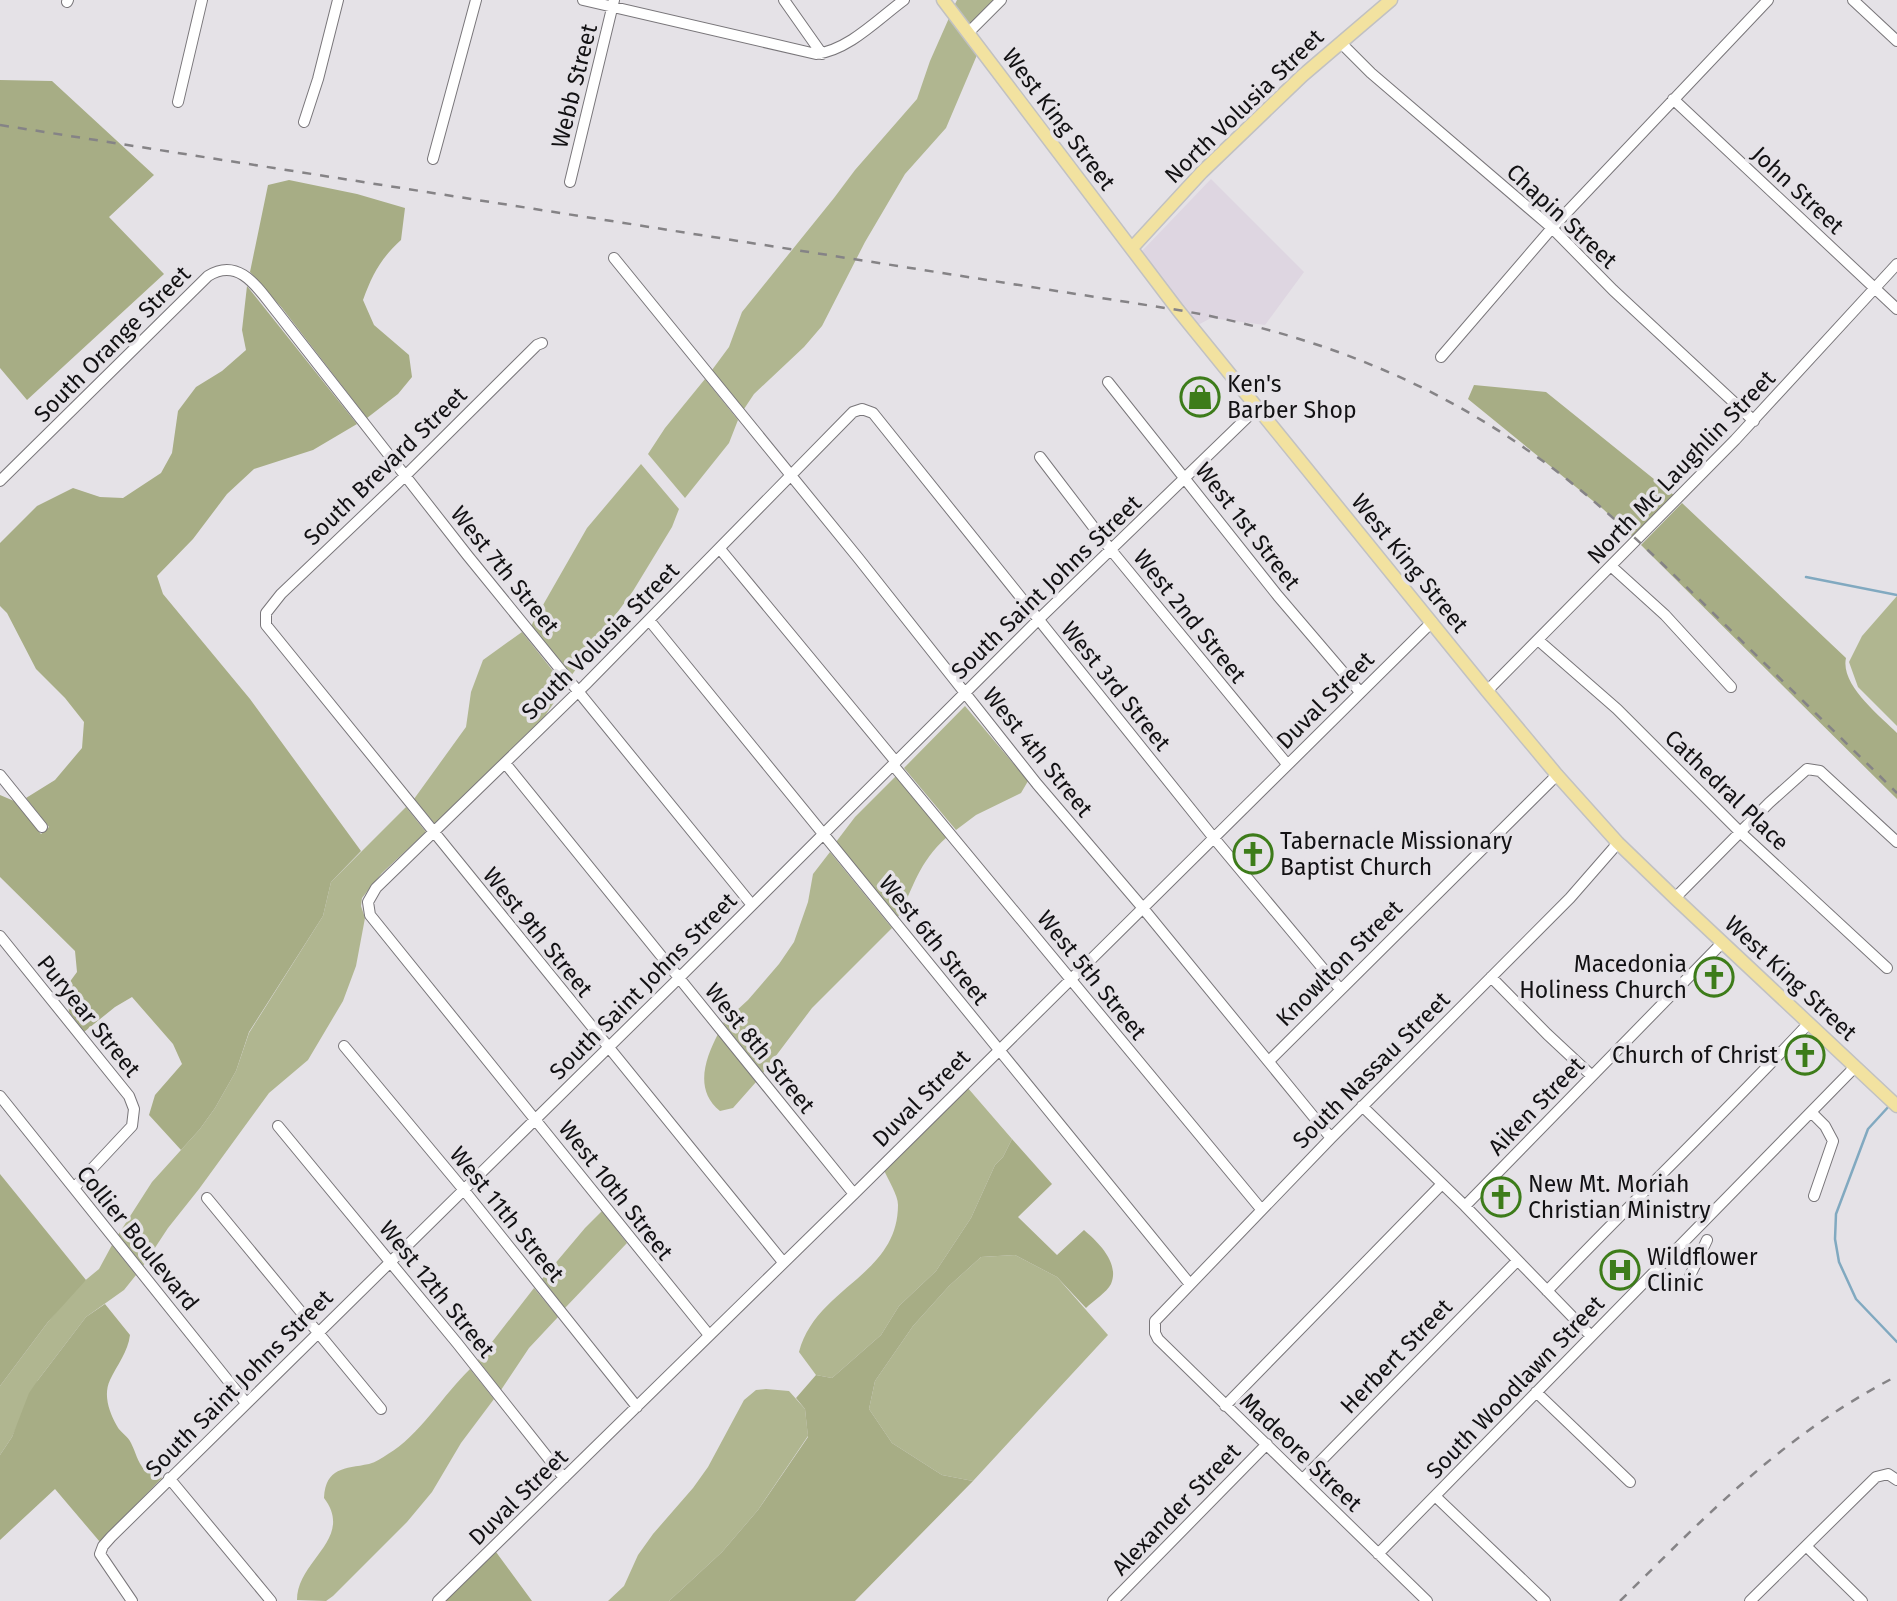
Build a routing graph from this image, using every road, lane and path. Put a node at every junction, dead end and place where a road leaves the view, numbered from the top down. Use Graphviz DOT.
graph roads {
  1 [pos="202,0"];
  2 [pos="338,0"];
  3 [pos="475,0"];
  4 [pos="583,0"];
  5 [pos="784,0"];
  6 [pos="904,0"];
  7 [pos="943,0"];
  8 [pos="1001,0"];
  9 [pos="1391,0"];
  10 [pos="1768,0"];
  11 [pos="1853,0"];
  12 [pos="614,4"];
  13 [pos="968,33"];
  14 [pos="1897,41"];
  15 [pos="1341,43"];
  16 [pos="821,54"];
  17 [pos="1673,99"];
  18 [pos="178,102"];
  19 [pos="304,122"];
  20 [pos="433,159"];
  21 [pos="570,182"];
  22 [pos="1552,228"];
  23 [pos="1132,248"];
  24 [pos="614,258"];
  25 [pos="1897,264"];
  26 [pos="223,269"];
  27 [pos="1875,289"];
  28 [pos="1897,309"];
  29 [pos="542,343"];
  30 [pos="1441,357"];
  31 [pos="1108,382"];
  32 [pos="1258,407"];
  33 [pos="862,409"];
  34 [pos="1754,421"];
  35 [pos="1040,457"];
  36 [pos="405,476"];
  37 [pos="791,477"];
  38 [pos="1185,478"];
  39 [pos="0,481"];
  40 [pos="720,549"];
  41 [pos="1111,550"];
  42 [pos="1612,567"];
  43 [pos="649,620"];
  44 [pos="1038,620"];
  45 [pos="1432,622"];
  46 [pos="266,625"];
  47 [pos="1538,640"];
  48 [pos="1731,687"];
  49 [pos="577,691"];
  50 [pos="1487,691"];
  51 [pos="1360,692"];
  52 [pos="965,693"];
  53 [pos="505,763"];
  54 [pos="895,763"];
  55 [pos="1287,764"];
  56 [pos="0,775"];
  57 [pos="1557,775"];
  58 [pos="42,827"];
  59 [pos="434,832"];
  60 [pos="1740,832"];
  61 [pos="823,835"];
  62 [pos="1213,837"];
  63 [pos="1897,842"];
  64 [pos="1618,843"];
  65 [pos="1675,898"];
  66 [pos="368,902"];
  67 [pos="752,905"];
  68 [pos="1142,907"];
  69 [pos="0,936"];
  70 [pos="1722,943"];
  71 [pos="1887,968"];
  72 [pos="1491,976"];
  73 [pos="679,978"];
  74 [pos="1070,978"];
  75 [pos="1340,989"];
  76 [pos="1808,1024"];
  77 [pos="344,1046"];
  78 [pos="608,1048"];
  79 [pos="998,1049"];
  80 [pos="1269,1061"];
  81 [pos="1854,1066"];
  82 [pos="1592,1076"];
  83 [pos="0,1096"];
  84 [pos="1892,1102"];
  85 [pos="1363,1106"];
  86 [pos="1811,1112"];
  87 [pos="535,1119"];
  88 [pos="278,1126"];
  89 [pos="1331,1138"];
  90 [pos="1441,1185"];
  91 [pos="74,1188"];
  92 [pos="463,1189"];
  93 [pos="853,1194"];
  94 [pos="1814,1196"];
  95 [pos="207,1198"];
  96 [pos="1465,1206"];
  97 [pos="1261,1209"];
  98 [pos="1707,1240"];
  99 [pos="390,1261"];
  100 [pos="1517,1261"];
  101 [pos="783,1262"];
  102 [pos="1688,1280"];
  103 [pos="1189,1283"];
  104 [pos="1547,1291"];
  105 [pos="1154,1327"];
  106 [pos="318,1332"];
  107 [pos="709,1335"];
  108 [pos="1591,1336"];
  109 [pos="1536,1392"];
  110 [pos="246,1403"];
  111 [pos="1225,1406"];
  112 [pos="637,1407"];
  113 [pos="381,1409"];
  114 [pos="1267,1444"];
  115 [pos="169,1478"];
  116 [pos="564,1478"];
  117 [pos="1303,1479"];
  118 [pos="1897,1480"];
  119 [pos="1630,1482"];
  120 [pos="1435,1496"];
  121 [pos="1807,1547"];
  122 [pos="1378,1554"];
  123 [pos="132,1601"];
  124 [pos="271,1601"];
  125 [pos="438,1601"];
  126 [pos="1113,1601"];
  127 [pos="1427,1601"];
  128 [pos="1545,1601"];
  129 [pos="1751,1601"];
  130 [pos="1862,1601"];
  1 -- 18 [label="street"];
  2 -- 19 [label="street"];
  3 -- 20 [label="street"];
  4 -- 12 [label="street"];
  5 -- 16 [label="street"];
  6 -- 16 [label="street"];
  7 -- 13 [label="main road, West King Street"];
  8 -- 13 [label="street"];
  9 -- 15 [label="main road, North Volusia Street"];
  10 -- 17 [label="street"];
  11 -- 14 [label="street"];
  12 -- 16 [label="street"];
  12 -- 21 [label="street, Webb Street"];
  13 -- 23 [label="main road, West King Street"];
  15 -- 22 [label="street, Chapin Street"];
  15 -- 23 [label="main road, North Volusia Street"];
  17 -- 22 [label="street"];
  17 -- 27 [label="street, John Street"];
  22 -- 30 [label="street"];
  22 -- 34 [label="street, Chapin Street"];
  23 -- 32 [label="main road, West King Street"];
  24 -- 37 [label="street, West 4th Street"];
  25 -- 27 [label="street, North Mc Laughlin Street"];
  26 -- 36 [label="street, West 7th Street"];
  26 -- 39 [label="street, South Orange Street"];
  27 -- 28 [label="street, John Street"];
  27 -- 34 [label="street, North Mc Laughlin Street"];
  29 -- 36 [label="street, South Brevard Street"];
  31 -- 38 [label="street, West 1st Street"];
  32 -- 38 [label="street, South Saint Johns Street"];
  32 -- 45 [label="main road, West King Street"];
  33 -- 37 [label="street, South Volusia Street"];
  33 -- 44 [label="street, West 3rd Street"];
  34 -- 42 [label="street, North Mc Laughlin Street"];
  35 -- 41 [label="street, West 2nd Street"];
  36 -- 46 [label="street, South Brevard Street"];
  36 -- 49 [label="street, West 7th Street"];
  37 -- 40 [label="street, South Volusia Street"];
  37 -- 52 [label="street, West 4th Street"];
  38 -- 41 [label="street, South Saint Johns Street"];
  38 -- 51 [label="street, West 1st Street"];
  40 -- 43 [label="street, South Volusia Street"];
  40 -- 54 [label="street, West 5th Street"];
  41 -- 44 [label="street, South Saint Johns Street"];
  41 -- 55 [label="street, West 2nd Street"];
  42 -- 47 [label="street, North Mc Laughlin Street"];
  42 -- 48 [label="street"];
  43 -- 49 [label="street, South Volusia Street"];
  43 -- 61 [label="street, West 6th Street"];
  44 -- 52 [label="street, South Saint Johns Street"];
  44 -- 62 [label="street, West 3rd Street"];
  45 -- 50 [label="main road, West King Street"];
  45 -- 51 [label="street, Duval Street"];
  46 -- 59 [label="street, West 9th Street"];
  47 -- 50 [label="street, North Mc Laughlin Street"];
  47 -- 60 [label="street, Cathedral Place"];
  49 -- 53 [label="street, South Volusia Street"];
  49 -- 67 [label="street, West 7th Street"];
  50 -- 57 [label="main road, West King Street"];
  51 -- 55 [label="street, Duval Street"];
  52 -- 54 [label="street, South Saint Johns Street"];
  52 -- 68 [label="street, West 4th Street"];
  53 -- 59 [label="street, South Volusia Street"];
  53 -- 73 [label="street, West 8th Street"];
  54 -- 61 [label="street, South Saint Johns Street"];
  54 -- 74 [label="street, West 5th Street"];
  55 -- 62 [label="street, Duval Street"];
  56 -- 58 [label="street"];
  57 -- 64 [label="main road, West King Street"];
  57 -- 75 [label="street, Knowlton Street"];
  59 -- 66 [label="street, South Volusia Street"];
  59 -- 78 [label="street, West 9th Street"];
  60 -- 63 [label="street"];
  60 -- 65 [label="street"];
  60 -- 71 [label="street, Cathedral Place"];
  61 -- 67 [label="street, South Saint Johns Street"];
  61 -- 79 [label="street, West 6th Street"];
  62 -- 68 [label="street, Duval Street"];
  62 -- 75 [label="street, West 3rd Street"];
  64 -- 65 [label="main road, West King Street"];
  64 -- 72 [label="street, South Nassau Street"];
  65 -- 70 [label="main road, West King Street"];
  66 -- 87 [label="street, West 10th Street"];
  67 -- 73 [label="street, South Saint Johns Street"];
  68 -- 74 [label="street, Duval Street"];
  68 -- 80 [label="street, West 4th Street"];
  69 -- 91 [label="street, Puryear Street"];
  70 -- 76 [label="main road, West King Street"];
  70 -- 82 [label="street, Aiken Street"];
  72 -- 82 [label="street"];
  72 -- 85 [label="street, South Nassau Street"];
  73 -- 78 [label="street, South Saint Johns Street"];
  73 -- 93 [label="street, West 8th Street"];
  74 -- 79 [label="street, Duval Street"];
  74 -- 97 [label="street, West 5th Street"];
  75 -- 80 [label="street, Knowlton Street"];
  76 -- 81 [label="main road, West King Street"];
  76 -- 104 [label="street"];
  77 -- 92 [label="street, West 11th Street"];
  78 -- 87 [label="street, South Saint Johns Street"];
  78 -- 101 [label="street, West 9th Street"];
  79 -- 93 [label="street, Duval Street"];
  79 -- 103 [label="street, West 6th Street"];
  80 -- 89 [label="street, West 4th Street"];
  81 -- 84 [label="main road, West King Street"];
  81 -- 86 [label="street, South Woodlawn Street"];
  82 -- 96 [label="street, Aiken Street"];
  83 -- 91 [label="street, Collier Boulevard"];
  85 -- 89 [label="street, South Nassau Street"];
  85 -- 90 [label="street"];
  86 -- 94 [label="street"];
  86 -- 108 [label="street, South Woodlawn Street"];
  87 -- 92 [label="street, South Saint Johns Street"];
  87 -- 107 [label="street, West 10th Street"];
  88 -- 99 [label="street, West 12th Street"];
  89 -- 97 [label="street, South Nassau Street"];
  90 -- 96 [label="street"];
  90 -- 111 [label="street"];
  91 -- 110 [label="street, Collier Boulevard"];
  92 -- 99 [label="street, South Saint Johns Street"];
  92 -- 112 [label="street, West 11th Street"];
  93 -- 101 [label="street, Duval Street"];
  95 -- 106 [label="street"];
  96 -- 100 [label="street"];
  97 -- 103 [label="street, South Nassau Street"];
  98 -- 102 [label="street"];
  99 -- 106 [label="street, South Saint Johns Street"];
  99 -- 116 [label="street, West 12th Street"];
  100 -- 104 [label="street"];
  100 -- 117 [label="street, Herbert Street"];
  101 -- 107 [label="street, Duval Street"];
  103 -- 105 [label="street, South Nassau Street"];
  104 -- 108 [label="street"];
  105 -- 111 [label="street, Madeore Street"];
  106 -- 110 [label="street, South Saint Johns Street"];
  106 -- 113 [label="street"];
  107 -- 112 [label="street, Duval Street"];
  108 -- 109 [label="street, South Woodlawn Street"];
  109 -- 119 [label="street"];
  109 -- 120 [label="street, South Woodlawn Street"];
  110 -- 115 [label="street, South Saint Johns Street"];
  111 -- 114 [label="street, Madeore Street"];
  112 -- 116 [label="street, Duval Street"];
  114 -- 117 [label="street, Madeore Street"];
  114 -- 126 [label="street, Alexander Street"];
  115 -- 123 [label="street, South Saint Johns Street"];
  115 -- 124 [label="street"];
  116 -- 125 [label="street, Duval Street"];
  117 -- 122 [label="street, Madeore Street"];
  118 -- 121 [label="street"];
  120 -- 122 [label="street, South Woodlawn Street"];
  120 -- 128 [label="street"];
  121 -- 129 [label="street"];
  121 -- 130 [label="street"];
  122 -- 127 [label="street, Madeore Street"];
}
